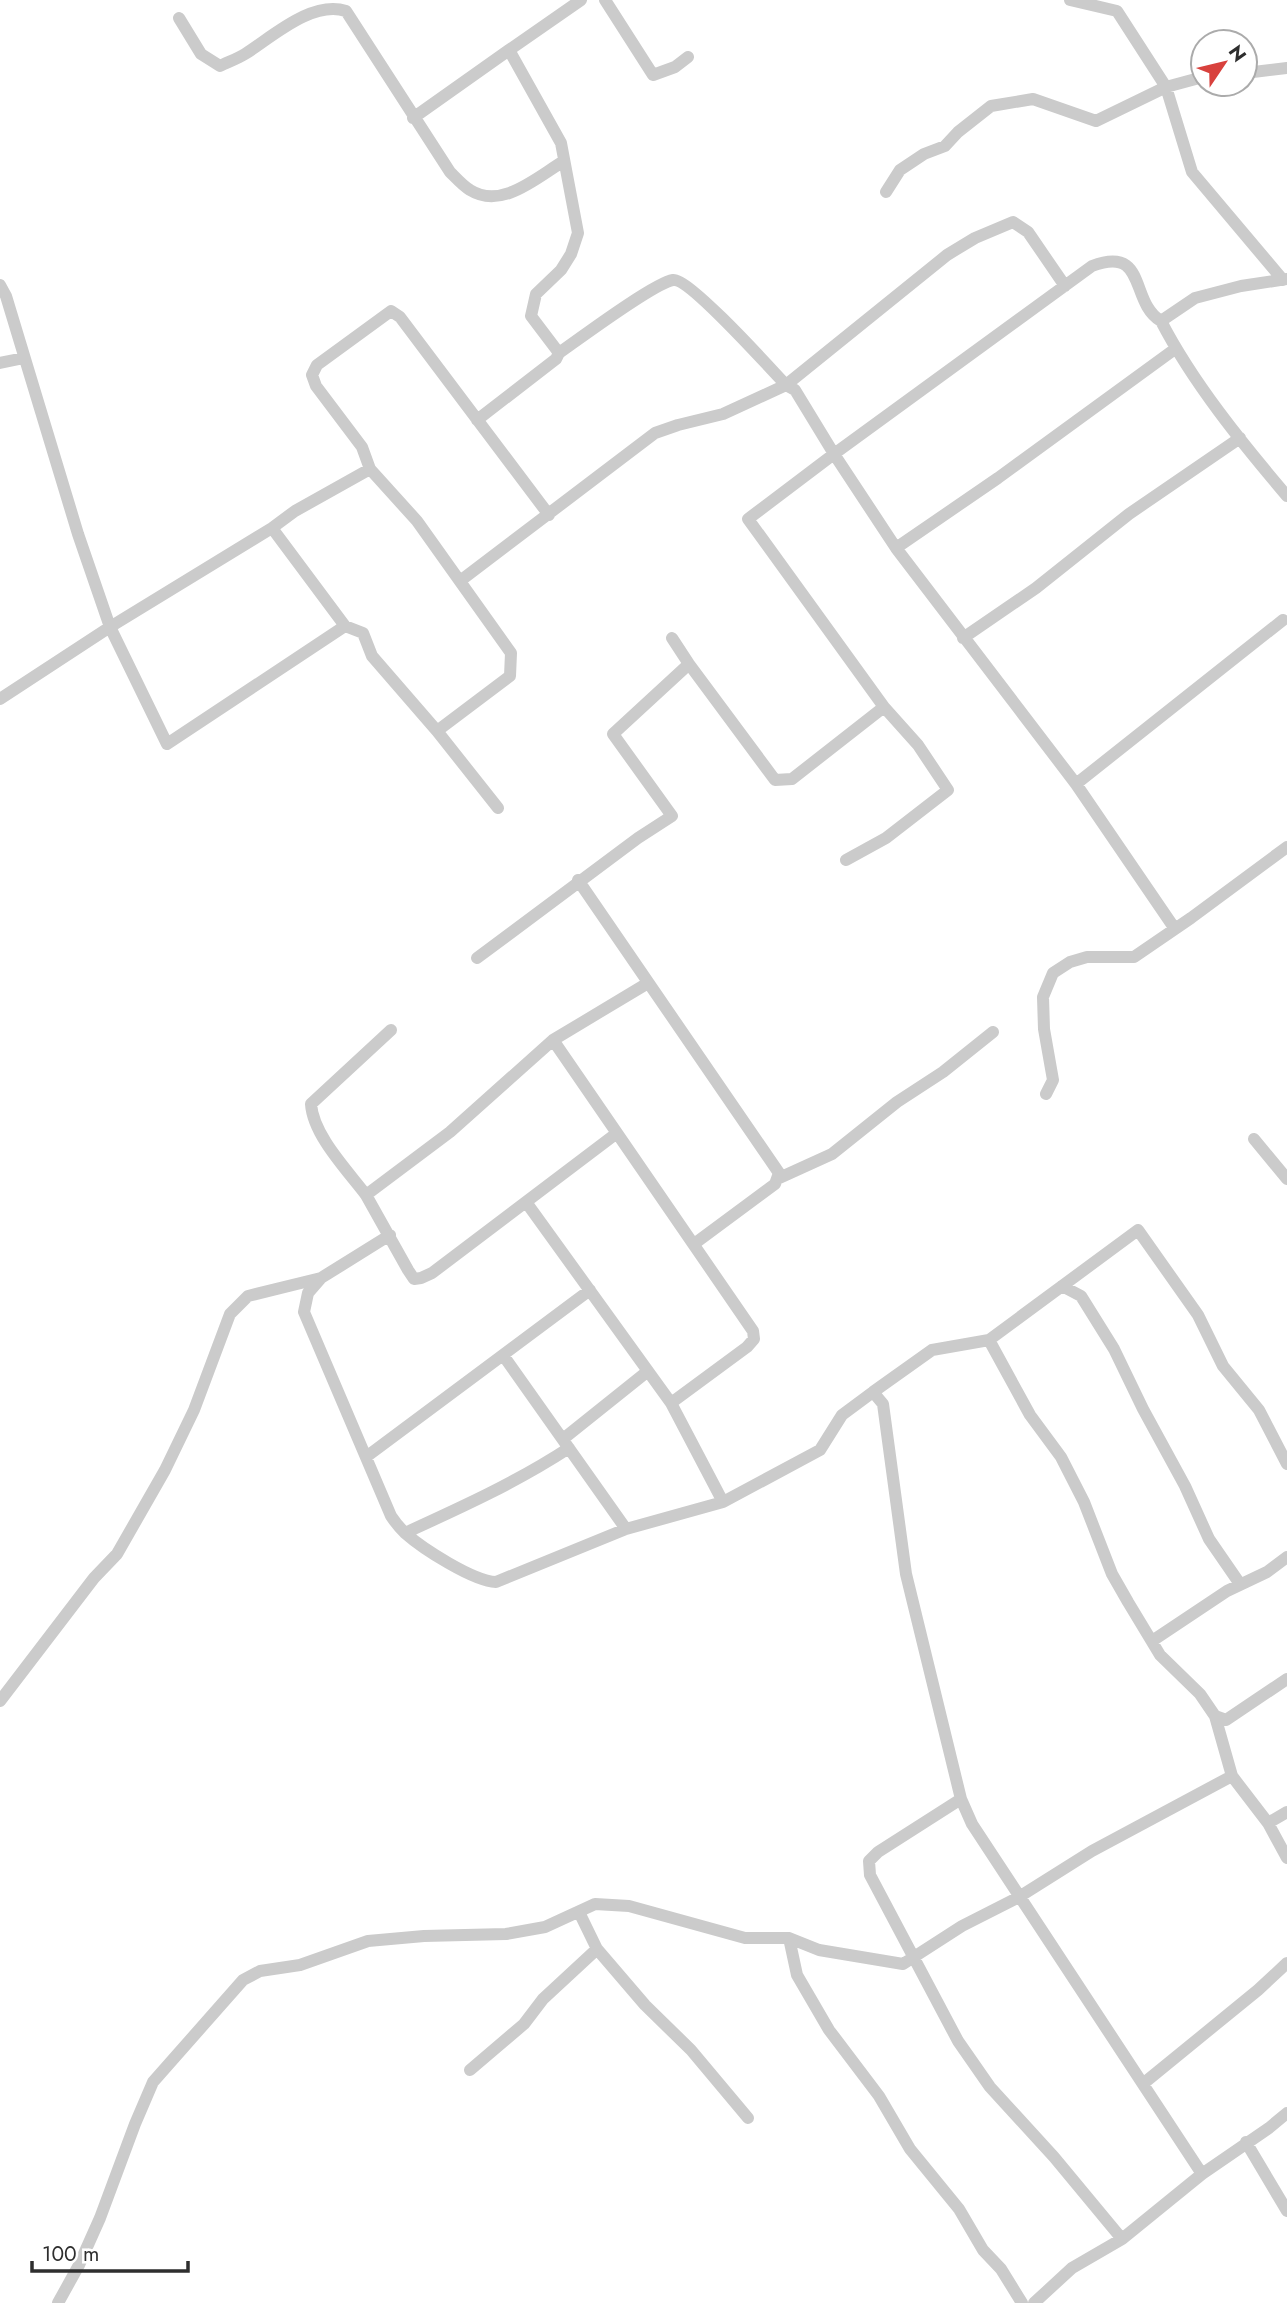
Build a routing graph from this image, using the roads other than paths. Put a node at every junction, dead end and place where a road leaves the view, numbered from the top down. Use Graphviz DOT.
graph roads {
  1 [pos="582,0"];
  2 [pos="605,0"];
  3 [pos="1070,0"];
  4 [pos="1119,5"];
  5 [pos="179,18"];
  6 [pos="509,50"];
  7 [pos="688,57"];
  8 [pos="1287,68"];
  9 [pos="1259,71"];
  10 [pos="1189,81"];
  11 [pos="1166,88"];
  12 [pos="413,118"];
  13 [pos="564,161"];
  14 [pos="886,192"];
  15 [pos="1285,279"];
  16 [pos="0,285"];
  17 [pos="1065,286"];
  18 [pos="1161,321"];
  19 [pos="1175,349"];
  20 [pos="559,353"];
  21 [pos="0,354"];
  22 [pos="24,358"];
  23 [pos="0,363"];
  24 [pos="786,385"];
  25 [pos="477,420"];
  26 [pos="1240,438"];
  27 [pos="834,454"];
  28 [pos="370,470"];
  29 [pos="1287,496"];
  30 [pos="549,515"];
  31 [pos="272,528"];
  32 [pos="896,548"];
  33 [pos="460,582"];
  34 [pos="1283,620"];
  35 [pos="345,626"];
  36 [pos="110,627"];
  37 [pos="673,638"];
  38 [pos="963,638"];
  39 [pos="689,664"];
  40 [pos="0,699"];
  41 [pos="884,707"];
  42 [pos="437,731"];
  43 [pos="1076,784"];
  44 [pos="498,808"];
  45 [pos="1287,847"];
  46 [pos="846,860"];
  47 [pos="578,881"];
  48 [pos="1175,929"];
  49 [pos="477,958"];
  50 [pos="648,983"];
  51 [pos="391,1030"];
  52 [pos="993,1032"];
  53 [pos="553,1040"];
  54 [pos="1046,1094"];
  55 [pos="617,1133"];
  56 [pos="1254,1139"];
  57 [pos="778,1179"];
  58 [pos="1287,1179"];
  59 [pos="366,1195"];
  60 [pos="526,1202"];
  61 [pos="390,1235"];
  62 [pos="694,1244"];
  63 [pos="321,1278"];
  64 [pos="1062,1286"];
  65 [pos="590,1290"];
  66 [pos="989,1340"];
  67 [pos="503,1354"];
  68 [pos="648,1371"];
  69 [pos="873,1392"];
  70 [pos="671,1403"];
  71 [pos="566,1444"];
  72 [pos="1282,1444"];
  73 [pos="366,1457"];
  74 [pos="1287,1464"];
  75 [pos="723,1502"];
  76 [pos="625,1529"];
  77 [pos="405,1533"];
  78 [pos="1287,1557"];
  79 [pos="1240,1584"];
  80 [pos="1152,1641"];
  81 [pos="1287,1679"];
  82 [pos="0,1701"];
  83 [pos="1214,1716"];
  84 [pos="1232,1776"];
  85 [pos="961,1799"];
  86 [pos="1287,1812"];
  87 [pos="1268,1823"];
  88 [pos="1287,1858"];
  89 [pos="1019,1897"];
  90 [pos="579,1912"];
  91 [pos="789,1938"];
  92 [pos="597,1949"];
  93 [pos="915,1959"];
  94 [pos="1287,1963"];
  95 [pos="470,2070"];
  96 [pos="1144,2083"];
  97 [pos="1287,2113"];
  98 [pos="748,2118"];
  99 [pos="1246,2142"];
  100 [pos="1202,2174"];
  101 [pos="1287,2211"];
  102 [pos="1122,2239"];
  103 [pos="58,2303"];
  104 [pos="1023,2303"];
  105 [pos="1034,2303"];
  1 -- 6 [label="street"];
  2 -- 7 [label="street"];
  3 -- 4 [label="street"];
  4 -- 11 [label="street"];
  5 -- 12 [label="street"];
  6 -- 12 [label="street"];
  6 -- 13 [label="street"];
  8 -- 9 [label="street"];
  10 -- 11 [label="street"];
  11 -- 14 [label="street"];
  11 -- 15 [label="street"];
  12 -- 13 [label="street"];
  13 -- 20 [label="street"];
  15 -- 18 [label="street"];
  16 -- 22 [label="street"];
  17 -- 18 [label="street"];
  17 -- 24 [label="street"];
  17 -- 27 [label="street"];
  18 -- 19 [label="street"];
  19 -- 26 [label="street"];
  19 -- 32 [label="street"];
  20 -- 24 [label="street"];
  20 -- 25 [label="street"];
  21 -- 22 [label="street"];
  22 -- 23 [label="street"];
  22 -- 36 [label="street"];
  24 -- 27 [label="street"];
  24 -- 30 [label="street"];
  25 -- 28 [label="street"];
  25 -- 30 [label="street"];
  26 -- 29 [label="street"];
  26 -- 38 [label="street"];
  27 -- 32 [label="street"];
  27 -- 41 [label="street"];
  28 -- 31 [label="street"];
  28 -- 33 [label="street"];
  30 -- 33 [label="street"];
  31 -- 35 [label="street"];
  31 -- 36 [label="street"];
  32 -- 38 [label="street"];
  33 -- 42 [label="street"];
  34 -- 43 [label="street"];
  35 -- 36 [label="street"];
  35 -- 42 [label="street"];
  36 -- 40 [label="street"];
  37 -- 39 [label="street"];
  38 -- 43 [label="street"];
  39 -- 41 [label="street"];
  39 -- 47 [label="street"];
  41 -- 46 [label="street"];
  42 -- 44 [label="street"];
  43 -- 48 [label="street"];
  45 -- 48 [label="street"];
  47 -- 49 [label="street"];
  47 -- 50 [label="street"];
  48 -- 54 [label="street"];
  50 -- 53 [label="street"];
  50 -- 57 [label="street"];
  51 -- 59 [label="street"];
  52 -- 57 [label="street"];
  53 -- 55 [label="street"];
  53 -- 59 [label="street"];
  55 -- 60 [label="street"];
  55 -- 62 [label="street"];
  56 -- 58 [label="street"];
  57 -- 62 [label="street"];
  59 -- 61 [label="street"];
  60 -- 61 [label="street"];
  60 -- 65 [label="street"];
  61 -- 63 [label="street"];
  62 -- 70 [label="street"];
  63 -- 73 [label="street"];
  63 -- 82 [label="street"];
  64 -- 66 [label="street"];
  64 -- 72 [label="street"];
  64 -- 79 [label="street"];
  65 -- 67 [label="street"];
  65 -- 68 [label="street"];
  66 -- 69 [label="street"];
  66 -- 80 [label="street"];
  67 -- 71 [label="street"];
  67 -- 73 [label="street"];
  68 -- 70 [label="street"];
  68 -- 71 [label="street"];
  69 -- 75 [label="street"];
  69 -- 85 [label="street"];
  70 -- 75 [label="street"];
  71 -- 76 [label="street"];
  71 -- 77 [label="street"];
  72 -- 74 [label="street"];
  73 -- 77 [label="street"];
  75 -- 76 [label="street"];
  76 -- 77 [label="street"];
  78 -- 79 [label="street"];
  79 -- 80 [label="street"];
  80 -- 83 [label="street"];
  81 -- 83 [label="street"];
  83 -- 84 [label="street"];
  84 -- 87 [label="street"];
  84 -- 89 [label="street"];
  85 -- 89 [label="street"];
  85 -- 93 [label="street"];
  86 -- 87 [label="street"];
  87 -- 88 [label="street"];
  89 -- 93 [label="street"];
  89 -- 96 [label="street"];
  90 -- 91 [label="street"];
  90 -- 92 [label="street"];
  90 -- 103 [label="street"];
  91 -- 93 [label="street"];
  91 -- 104 [label="street"];
  92 -- 95 [label="street"];
  92 -- 98 [label="street"];
  93 -- 102 [label="street"];
  94 -- 96 [label="street"];
  96 -- 100 [label="street"];
  97 -- 99 [label="street"];
  99 -- 100 [label="street"];
  99 -- 101 [label="street"];
  100 -- 102 [label="street"];
  102 -- 105 [label="street"];
}
